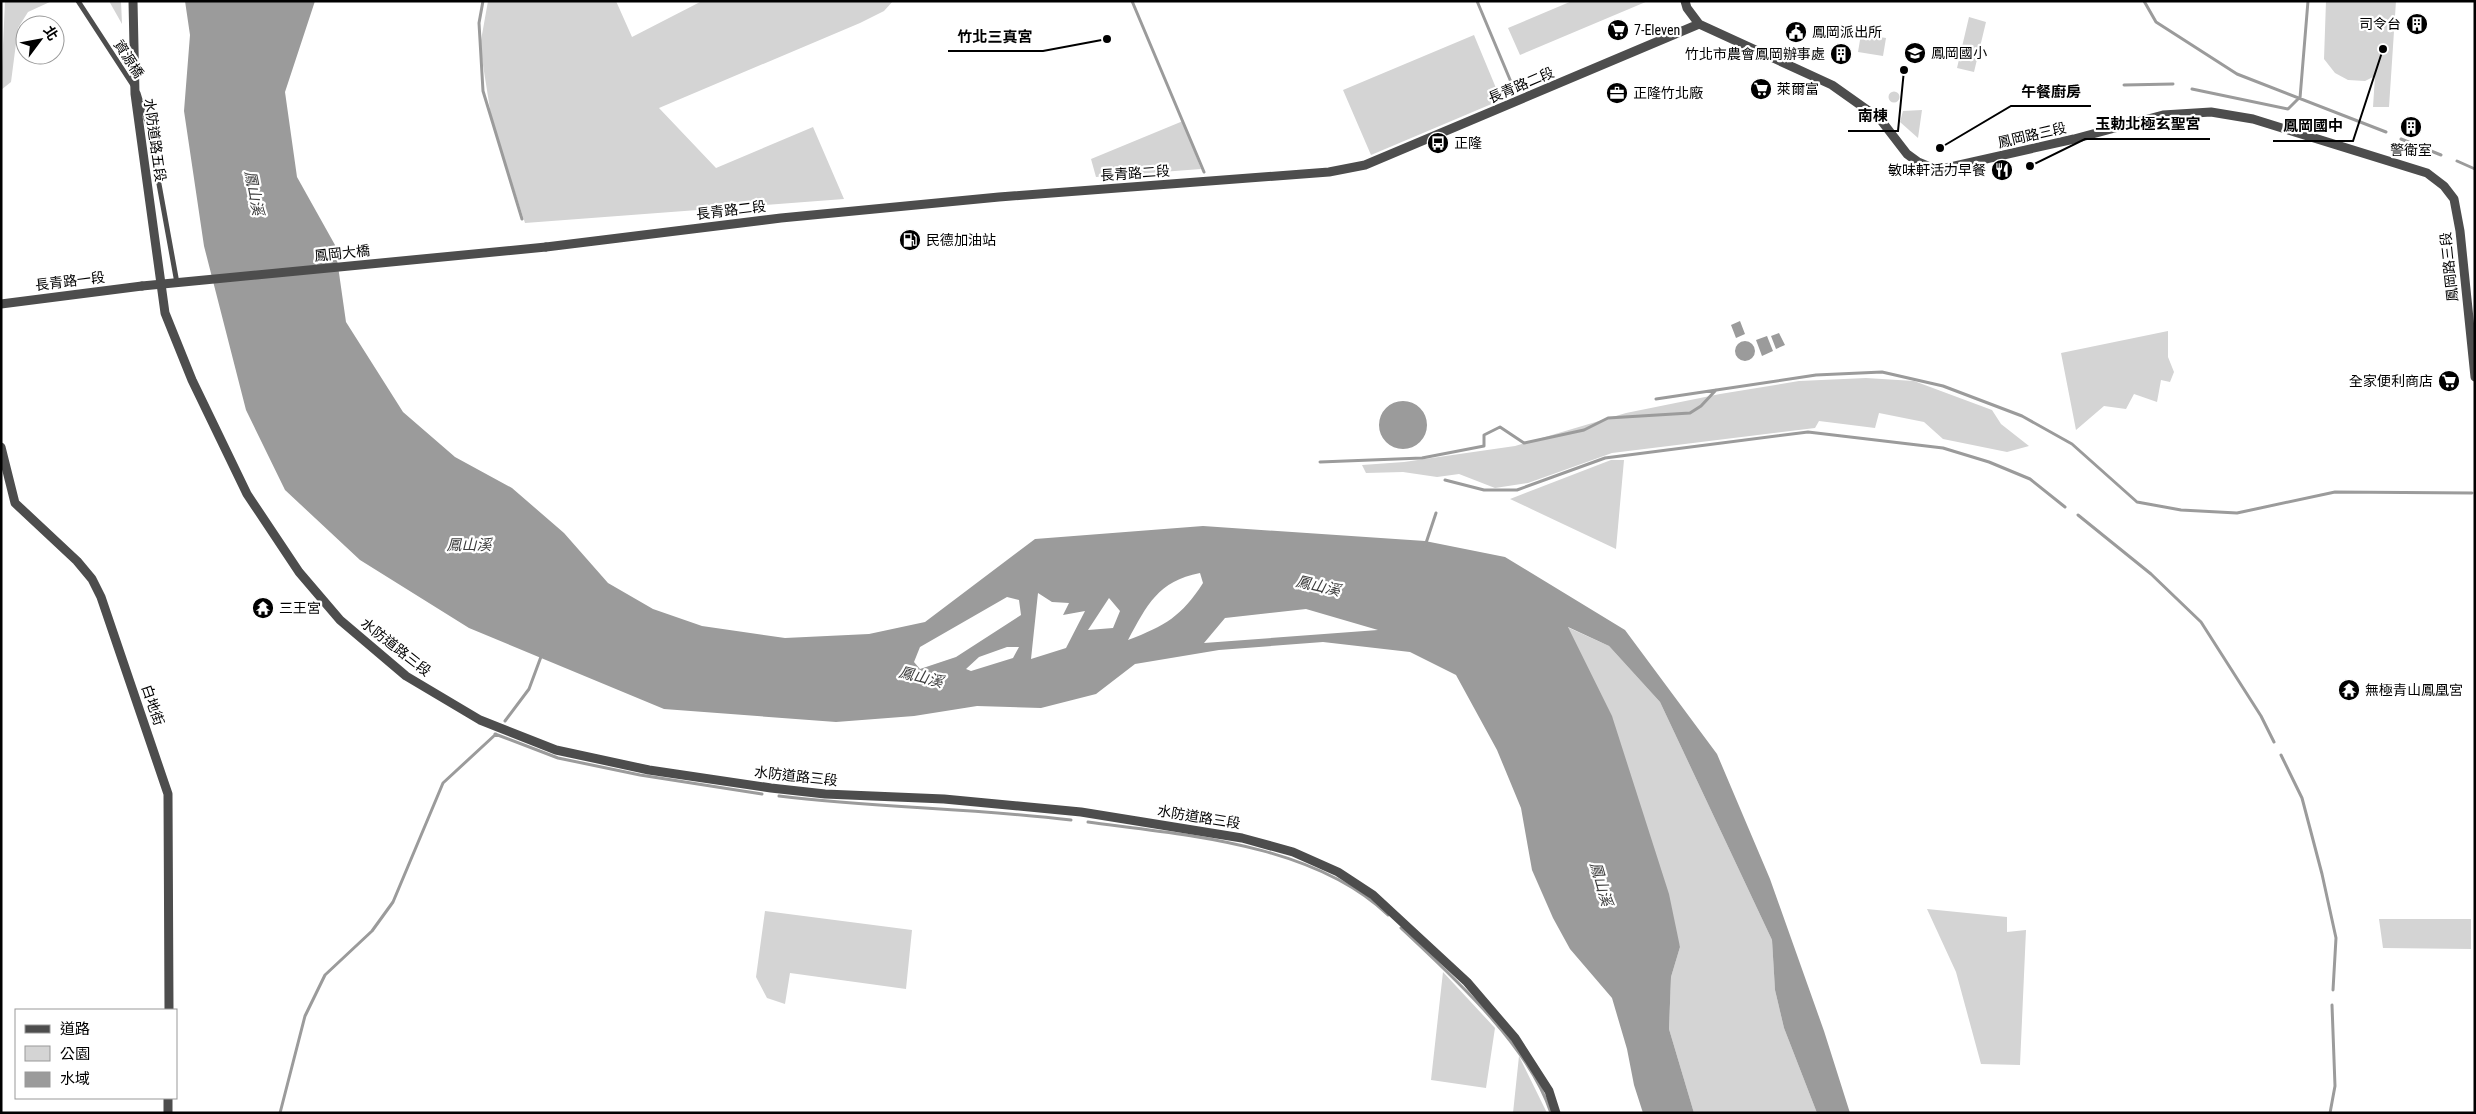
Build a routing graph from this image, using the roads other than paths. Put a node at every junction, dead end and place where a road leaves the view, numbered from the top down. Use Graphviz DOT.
graph roads {
  1 [pos="78,1"];
  2 [pos="133,1"];
  3 [pos="1685,1"];
  4 [pos="1699,24"];
  5 [pos="546,247"];
  6 [pos="161,282"];
  7 [pos="177,283"];
  8 [pos="142,286"];
  9 [pos="1,304"];
  10 [pos="2475,377"];
  11 [pos="1,447"];
  12 [pos="170,1009"];
  13 [pos="168,1099"];
  14 [pos="168,1113"];
  15 [pos="1556,1113"];
  1 -- 7 [label="street, 資源橋, bridge"];
  2 -- 6 [label="street, 水防道路五段"];
  3 -- 4 [label="street"];
  4 -- 5 [label="street, 長青路二段"];
  4 -- 10 [label="street, 鳳岡路三段"];
  5 -- 7 [label="street, 鳳岡大橋, bridge"];
  6 -- 15 [label="street, 水防道路三段"];
  7 -- 8 [label="street, 鳳岡大橋, bridge"];
  8 -- 9 [label="street, 長青路一段"];
  11 -- 12 [label="street, 白地街"];
  13 -- 14 [label="street"];
}
